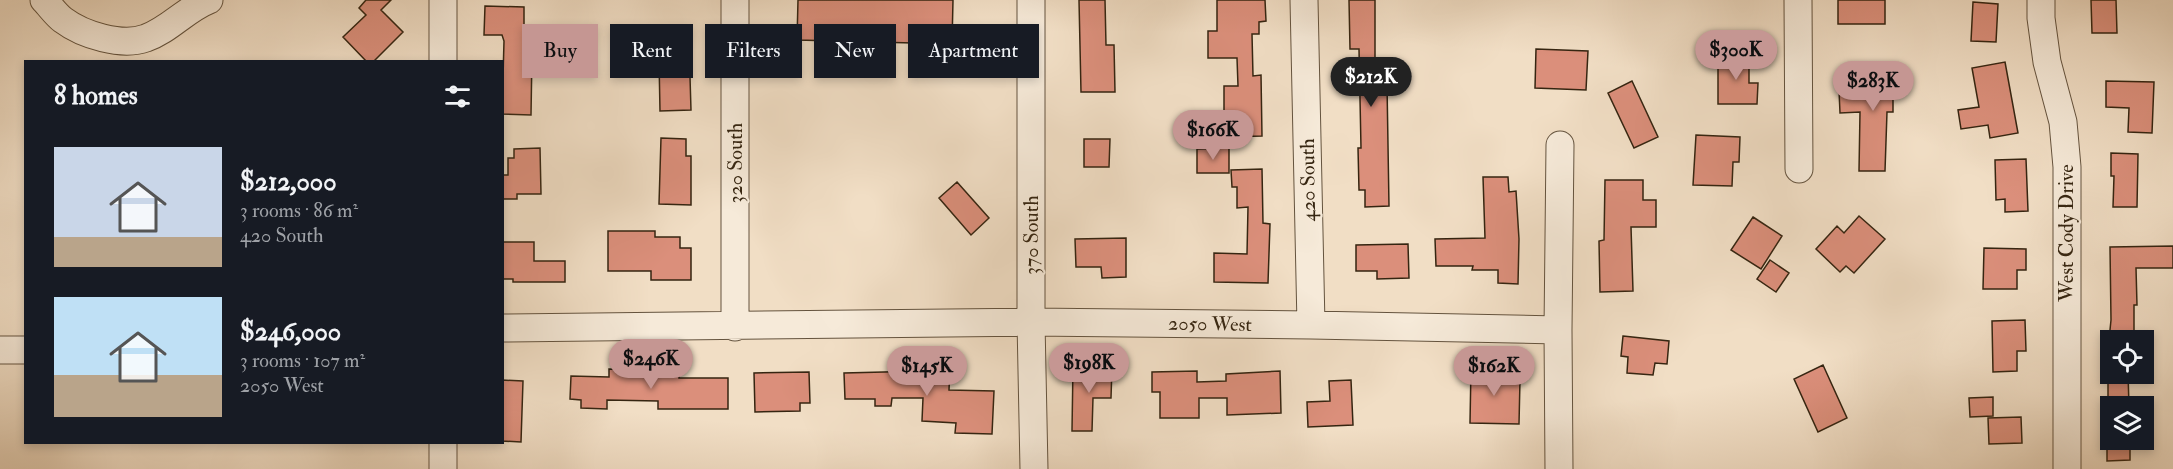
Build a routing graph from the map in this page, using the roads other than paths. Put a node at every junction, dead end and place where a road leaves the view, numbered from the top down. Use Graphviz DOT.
graph roads {
  1 [pos="44,0"];
  2 [pos="209,0"];
  3 [pos="443,0"];
  4 [pos="735,0"];
  5 [pos="1031,0"];
  6 [pos="1304,0"];
  7 [pos="1798,0"];
  8 [pos="2041,0"];
  9 [pos="443,60"];
  10 [pos="1560,146"];
  11 [pos="1799,169"];
  12 [pos="1031,322"];
  13 [pos="1311,325"];
  14 [pos="735,327"];
  15 [pos="504,328"];
  16 [pos="1558,330"];
  17 [pos="0,350"];
  18 [pos="24,350"];
  19 [pos="443,444"];
  20 [pos="443,469"];
  21 [pos="1034,469"];
  22 [pos="1559,469"];
  23 [pos="2067,469"];
  1 -- 2 [label="street"];
  3 -- 9 [label="street"];
  4 -- 14 [label="street, 320 South"];
  5 -- 12 [label="street, 370 South"];
  6 -- 13 [label="street, 420 South"];
  7 -- 11 [label="street"];
  8 -- 23 [label="street, West Cody Drive"];
  10 -- 16 [label="street"];
  12 -- 13 [label="street, 2050 West"];
  12 -- 14 [label="street, 2050 West"];
  12 -- 21 [label="street, 370 South"];
  13 -- 16 [label="street, 2050 West"];
  14 -- 15 [label="street, 2050 West"];
  16 -- 22 [label="street"];
  17 -- 18 [label="street"];
  19 -- 20 [label="street"];
}
